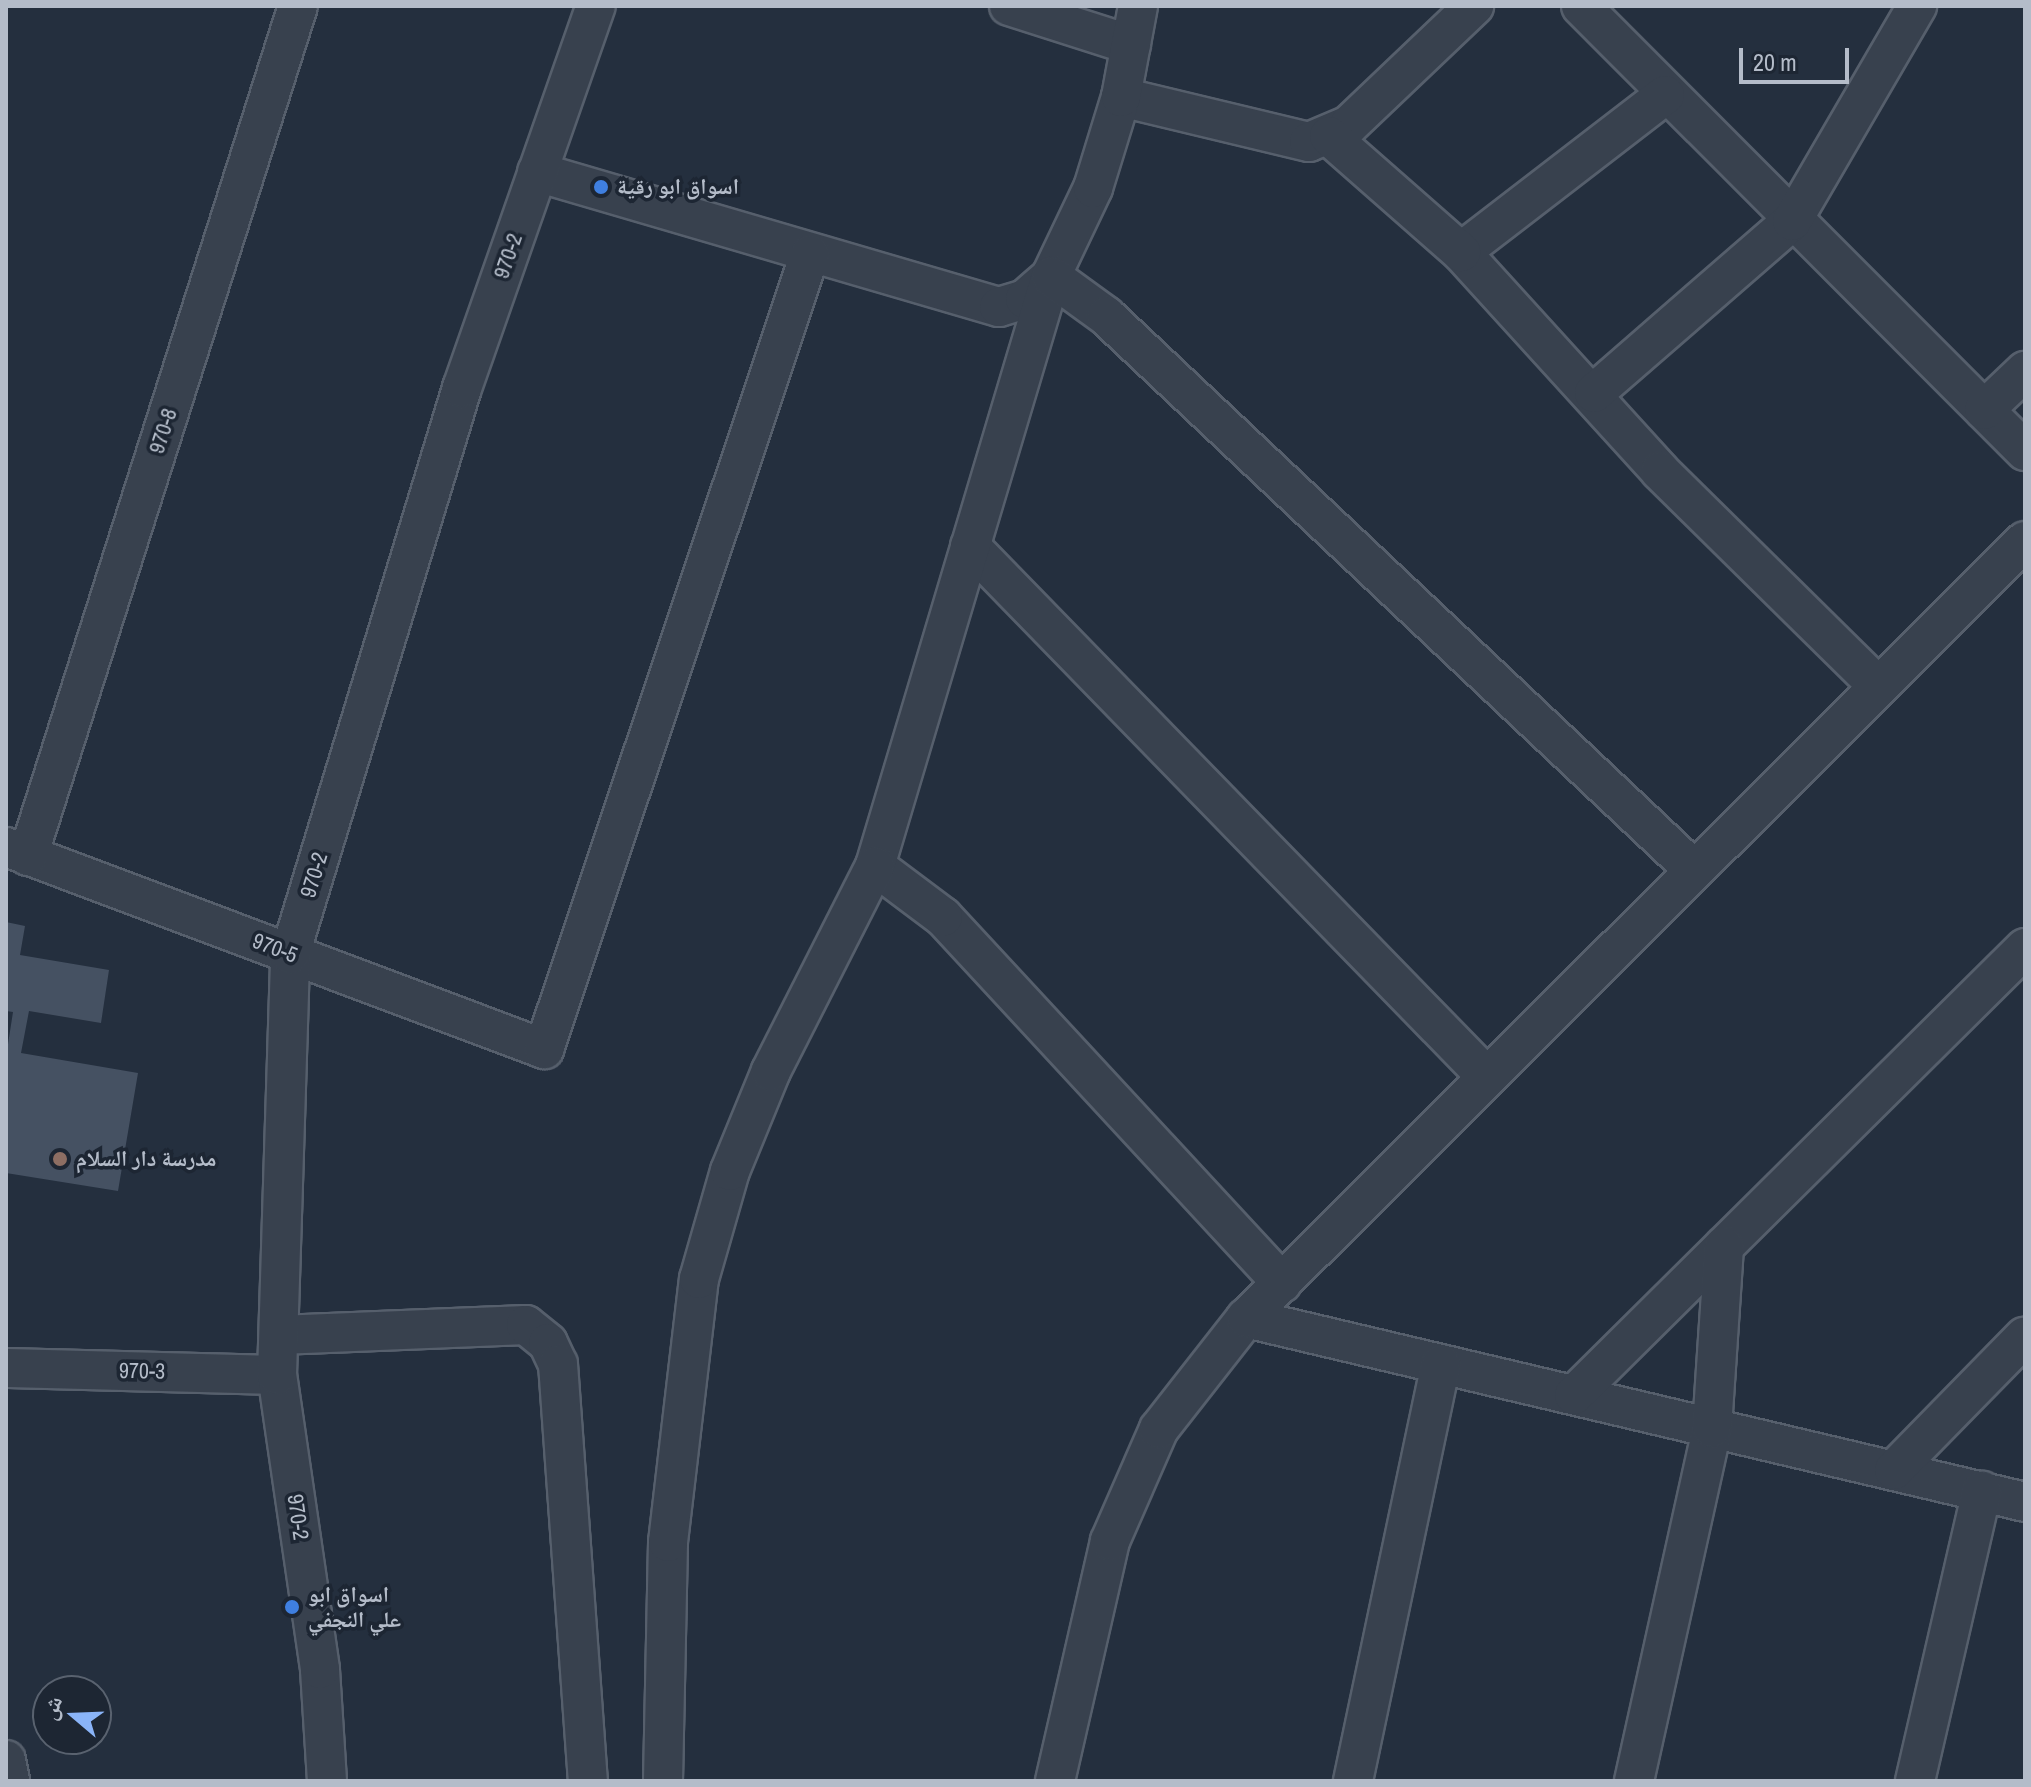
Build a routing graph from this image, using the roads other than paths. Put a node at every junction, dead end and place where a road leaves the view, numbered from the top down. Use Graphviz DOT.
graph roads {
  1 [pos="298,6"];
  2 [pos="596,6"];
  3 [pos="1009,6"];
  4 [pos="1138,6"];
  5 [pos="1474,6"];
  6 [pos="1581,6"];
  7 [pos="1917,6"];
  8 [pos="1131,45"];
  9 [pos="1665,95"];
  10 [pos="1121,97"];
  11 [pos="1329,136"];
  12 [pos="537,172"];
  13 [pos="1792,221"];
  14 [pos="1461,252"];
  15 [pos="810,254"];
  16 [pos="1051,276"];
  17 [pos="2025,371"];
  18 [pos="1594,393"];
  19 [pos="1984,410"];
  20 [pos="2025,451"];
  21 [pos="2025,541"];
  22 [pos="970,546"];
  23 [pos="1878,686"];
  24 [pos="17,852"];
  25 [pos="875,866"];
  26 [pos="1692,868"];
  27 [pos="2025,948"];
  28 [pos="290,954"];
  29 [pos="1486,1076"];
  30 [pos="1724,1246"];
  31 [pos="1282,1283"];
  32 [pos="1246,1318"];
  33 [pos="279,1335"];
  34 [pos="2025,1336"];
  35 [pos="1441,1364"];
  36 [pos="6,1368"];
  37 [pos="277,1375"];
  38 [pos="1574,1395"];
  39 [pos="1712,1428"];
  40 [pos="1894,1470"];
  41 [pos="1982,1491"];
  42 [pos="2025,1502"];
  43 [pos="6,1760"];
  44 [pos="10,1781"];
  45 [pos="327,1781"];
  46 [pos="588,1781"];
  47 [pos="663,1781"];
  48 [pos="1055,1781"];
  49 [pos="1353,1781"];
  50 [pos="1634,1781"];
  51 [pos="1915,1781"];
  1 -- 24 [label="street, 970-8"];
  2 -- 12 [label="street, 970-2"];
  3 -- 8 [label="street"];
  4 -- 8 [label="street"];
  5 -- 11 [label="street"];
  6 -- 9 [label="street"];
  7 -- 13 [label="street"];
  8 -- 10 [label="street"];
  9 -- 13 [label="street"];
  9 -- 14 [label="street"];
  10 -- 11 [label="street"];
  10 -- 16 [label="street"];
  11 -- 14 [label="street"];
  12 -- 15 [label="street"];
  12 -- 28 [label="street, 970-2"];
  13 -- 18 [label="street"];
  13 -- 19 [label="street"];
  14 -- 18 [label="street"];
  15 -- 16 [label="street"];
  15 -- 28 [label="street, 970-5"];
  16 -- 22 [label="street"];
  16 -- 26 [label="street"];
  17 -- 19 [label="street"];
  18 -- 23 [label="street"];
  19 -- 20 [label="street"];
  21 -- 23 [label="street"];
  22 -- 25 [label="street"];
  22 -- 29 [label="street"];
  23 -- 26 [label="street"];
  24 -- 28 [label="street, 970-5"];
  25 -- 31 [label="street"];
  25 -- 47 [label="street"];
  26 -- 29 [label="street"];
  27 -- 30 [label="street"];
  28 -- 33 [label="street, 970-2"];
  29 -- 31 [label="street"];
  30 -- 38 [label="street"];
  30 -- 39 [label="street"];
  31 -- 32 [label="street"];
  32 -- 35 [label="street"];
  32 -- 48 [label="street"];
  33 -- 37 [label="street, 970-2"];
  33 -- 46 [label="street"];
  34 -- 40 [label="street"];
  35 -- 38 [label="street"];
  35 -- 49 [label="street"];
  36 -- 37 [label="street, 970-3"];
  37 -- 45 [label="street, 970-2"];
  38 -- 39 [label="street"];
  39 -- 40 [label="street"];
  39 -- 50 [label="street"];
  40 -- 41 [label="street"];
  41 -- 42 [label="street"];
  41 -- 51 [label="street"];
  43 -- 44 [label="street"];
}
